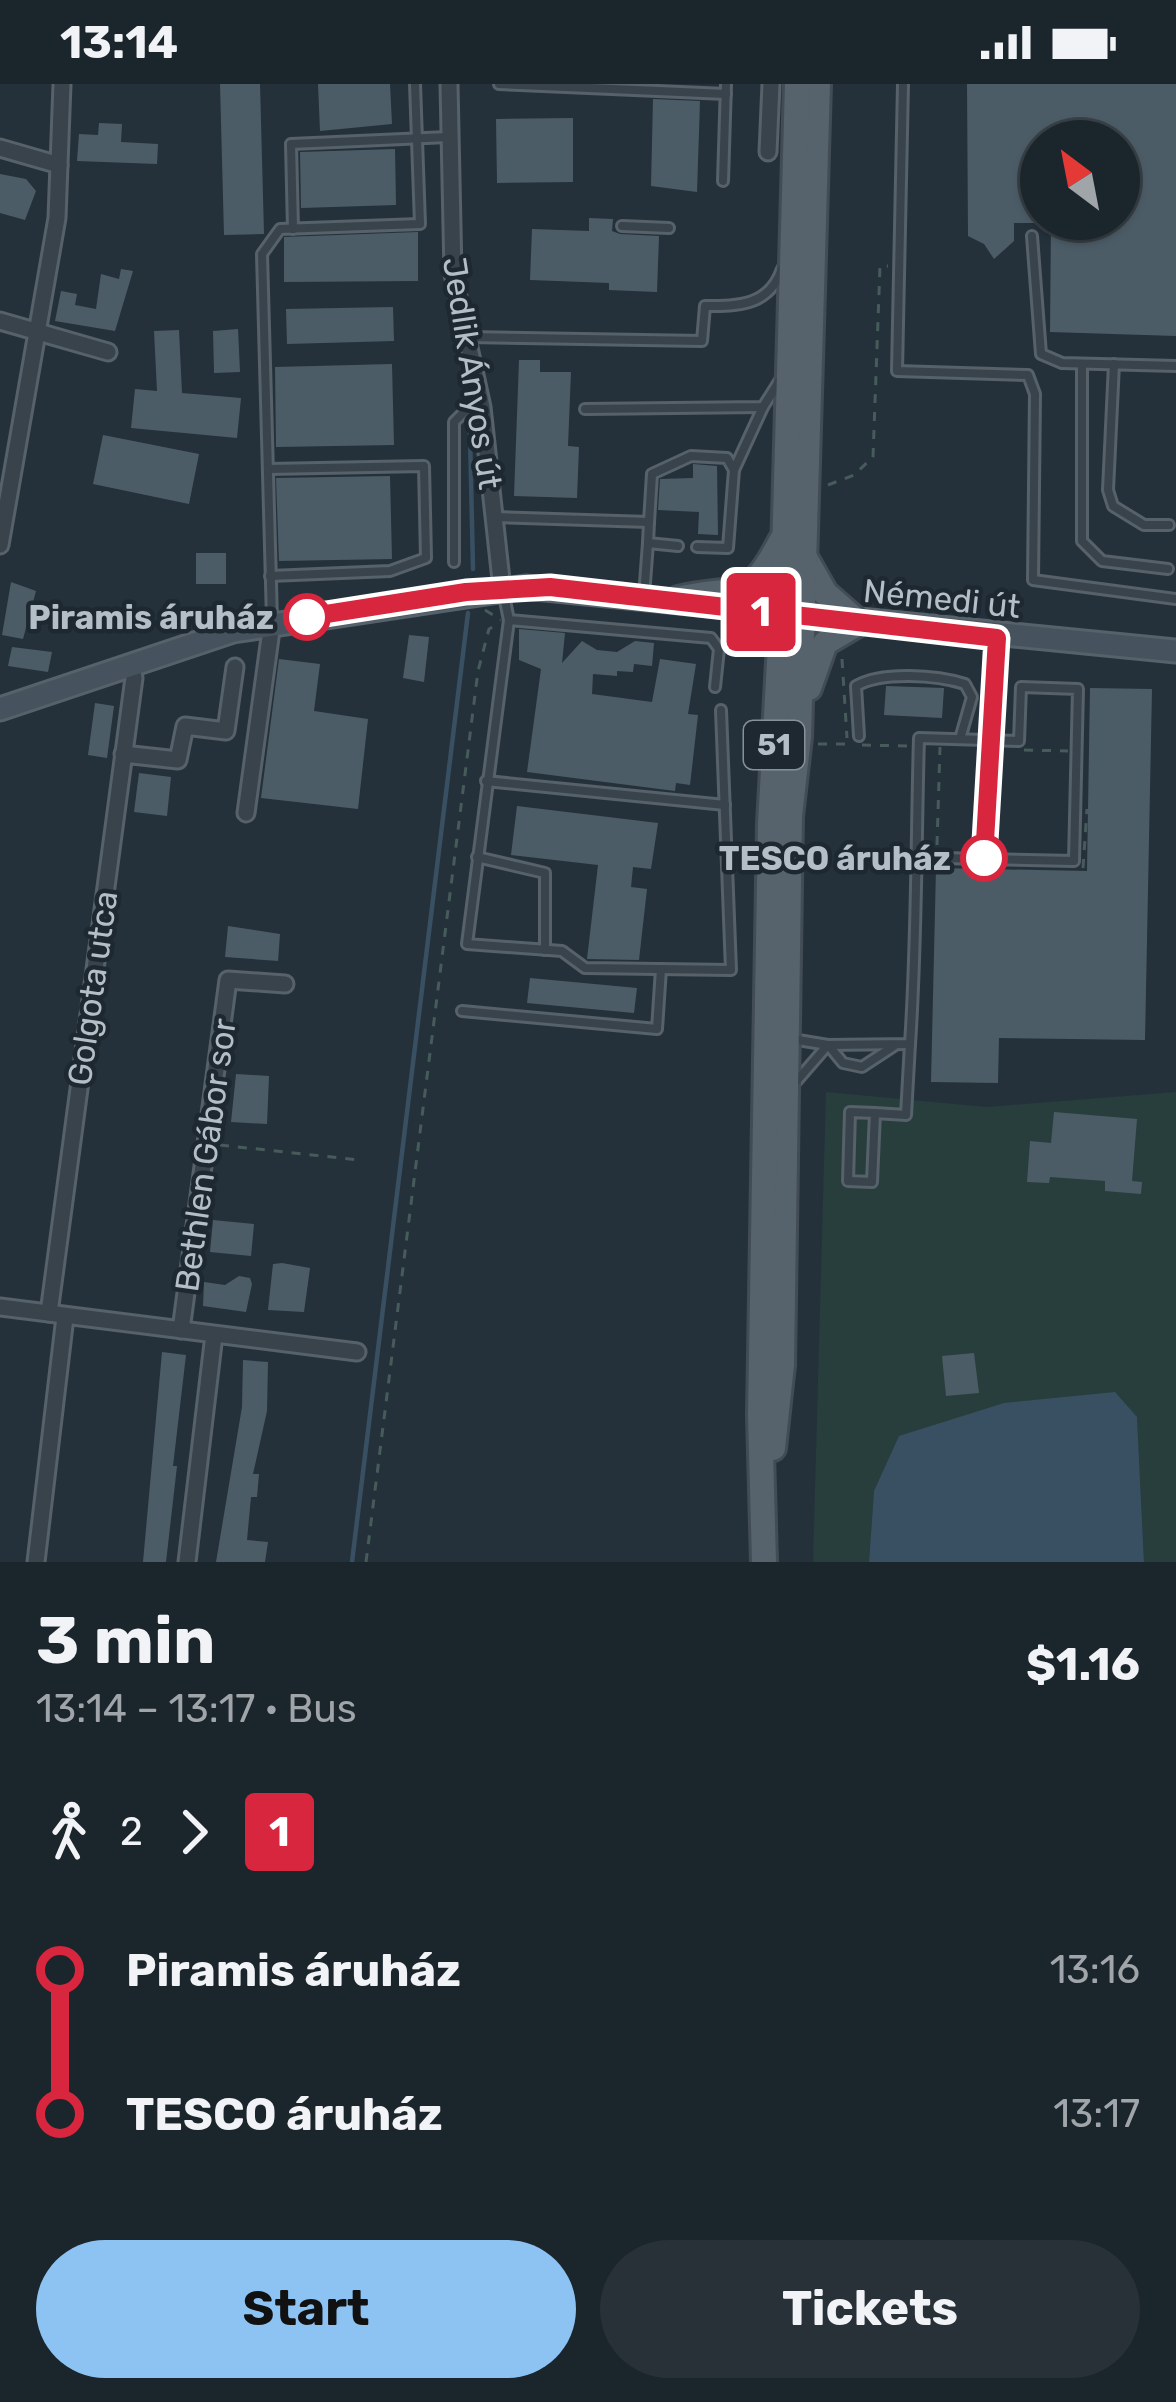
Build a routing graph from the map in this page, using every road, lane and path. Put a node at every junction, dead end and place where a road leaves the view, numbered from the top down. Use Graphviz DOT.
graph roads {
  1 [pos="62,84"];
  2 [pos="415,84"];
  3 [pos="448,84"];
  4 [pos="499,84"];
  5 [pos="771,84"];
  6 [pos="797,84"];
  7 [pos="818,84"];
  8 [pos="903,84"];
  9 [pos="726,89"];
  10 [pos="449,137"];
  11 [pos="416,139"];
  12 [pos="0,148"];
  13 [pos="769,152"];
  14 [pos="59,165"];
  15 [pos="723,181"];
  16 [pos="622,226"];
  17 [pos="669,228"];
  18 [pos="293,229"];
  19 [pos="1032,240"];
  20 [pos="790,246"];
  21 [pos="901,267"];
  22 [pos="0,321"];
  23 [pos="37,332"];
  24 [pos="467,338"];
  25 [pos="108,352"];
  26 [pos="1082,364"];
  27 [pos="1114,364"];
  28 [pos="1176,366"];
  29 [pos="786,370"];
  30 [pos="482,406"];
  31 [pos="763,406"];
  32 [pos="585,409"];
  33 [pos="268,469"];
  34 [pos="734,470"];
  35 [pos="820,486"];
  36 [pos="496,517"];
  37 [pos="649,522"];
  38 [pos="1169,525"];
  39 [pos="784,533"];
  40 [pos="648,543"];
  41 [pos="0,545"];
  42 [pos="678,546"];
  43 [pos="697,547"];
  44 [pos="803,555"];
  45 [pos="454,562"];
  46 [pos="1168,569"];
  47 [pos="270,576"];
  48 [pos="502,589"];
  49 [pos="644,596"];
  50 [pos="678,599"];
  51 [pos="1176,599"];
  52 [pos="482,610"];
  53 [pos="791,615"];
  54 [pos="509,620"];
  55 [pos="272,623"];
  56 [pos="859,623"];
  57 [pos="766,637"];
  58 [pos="997,638"];
  59 [pos="719,649"];
  60 [pos="836,652"];
  61 [pos="1176,652"];
  62 [pos="131,663"];
  63 [pos="235,667"];
  64 [pos="715,687"];
  65 [pos="0,709"];
  66 [pos="721,710"];
  67 [pos="960,739"];
  68 [pos="808,740"];
  69 [pos="859,740"];
  70 [pos="988,740"];
  71 [pos="851,744"];
  72 [pos="940,747"];
  73 [pos="124,754"];
  74 [pos="486,781"];
  75 [pos="1087,799"];
  76 [pos="725,805"];
  77 [pos="246,813"];
  78 [pos="855,856"];
  79 [pos="916,856"];
  80 [pos="477,857"];
  81 [pos="937,857"];
  82 [pos="984,858"];
  83 [pos="1064,868"];
  84 [pos="545,950"];
  85 [pos="662,968"];
  86 [pos="285,984"];
  87 [pos="768,1005"];
  88 [pos="462,1010"];
  89 [pos="787,1038"];
  90 [pos="895,1044"];
  91 [pos="910,1044"];
  92 [pos="828,1045"];
  93 [pos="766,1066"];
  94 [pos="786,1113"];
  95 [pos="875,1113"];
  96 [pos="206,1143"];
  97 [pos="359,1160"];
  98 [pos="0,1307"];
  99 [pos="57,1315"];
  100 [pos="182,1330"];
  101 [pos="214,1335"];
  102 [pos="357,1352"];
  103 [pos="766,1498"];
  104 [pos="36,1562"];
  105 [pos="187,1562"];
  106 [pos="366,1562"];
  107 [pos="764,1562"];
  1 -- 14 [label="street"];
  2 -- 11 [label="lane"];
  3 -- 10 [label="street, Jedlik Ányos út"];
  4 -- 9 [label="lane"];
  5 -- 13 [label="street"];
  6 -- 20 [label="main road, 51"];
  7 -- 44 [label="main road, 51"];
  8 -- 21 [label="lane"];
  9 -- 15 [label="lane"];
  10 -- 11 [label="lane"];
  10 -- 24 [label="street, Jedlik Ányos út"];
  11 -- 18 [label="lane"];
  11 -- 18 [label="lane"];
  12 -- 14 [label="street"];
  14 -- 23 [label="street"];
  16 -- 17 [label="lane"];
  18 -- 33 [label="lane"];
  19 -- 26 [label="lane"];
  20 -- 24 [label="lane"];
  20 -- 29 [label="main road, 51"];
  21 -- 35 [label="path"];
  21 -- 51 [label="lane"];
  22 -- 23 [label="street"];
  23 -- 25 [label="street"];
  23 -- 41 [label="street"];
  24 -- 30 [label="street, Jedlik Ányos út"];
  26 -- 27 [label="lane"];
  26 -- 46 [label="lane"];
  27 -- 28 [label="lane"];
  27 -- 38 [label="lane"];
  29 -- 31 [label="lane"];
  29 -- 39 [label="main road, 51"];
  30 -- 36 [label="street, Jedlik Ányos út"];
  30 -- 45 [label="lane"];
  31 -- 32 [label="lane"];
  31 -- 34 [label="lane"];
  33 -- 47 [label="lane"];
  33 -- 47 [label="lane"];
  34 -- 37 [label="lane"];
  34 -- 43 [label="lane"];
  36 -- 37 [label="lane"];
  36 -- 48 [label="street, Jedlik Ányos út"];
  37 -- 40 [label="lane"];
  39 -- 50 [label="main road"];
  39 -- 53 [label="main road, 51"];
  40 -- 42 [label="lane"];
  40 -- 49 [label="lane"];
  44 -- 53 [label="main road, 51"];
  44 -- 56 [label="main road"];
  47 -- 55 [label="lane"];
  48 -- 49 [label="main road, Némedi út"];
  48 -- 54 [label="lane"];
  48 -- 55 [label="main road, Némedi út"];
  49 -- 50 [label="main road, Némedi út"];
  50 -- 53 [label="main road, Némedi út"];
  52 -- 54 [label="path"];
  53 -- 56 [label="main road, Némedi út"];
  53 -- 68 [label="main road, 51"];
  53 -- 87 [label="main road, 51"];
  54 -- 59 [label="lane"];
  54 -- 74 [label="lane"];
  54 -- 106 [label="path"];
  55 -- 62 [label="main road, Némedi út"];
  55 -- 77 [label="street"];
  56 -- 58 [label="main road, Némedi út"];
  56 -- 68 [label="main road"];
  57 -- 59 [label="path"];
  58 -- 61 [label="main road, Némedi út"];
  58 -- 70 [label="lane"];
  59 -- 64 [label="lane"];
  60 -- 71 [label="path"];
  62 -- 65 [label="main road, Némedi út"];
  62 -- 73 [label="street, Golgota utca"];
  63 -- 73 [label="street"];
  66 -- 76 [label="lane"];
  67 -- 69 [label="lane"];
  67 -- 70 [label="lane"];
  67 -- 79 [label="lane"];
  68 -- 71 [label="path"];
  68 -- 89 [label="main road, 51"];
  69 -- 71 [label="path"];
  70 -- 82 [label="lane"];
  70 -- 82 [label="lane"];
  72 -- 81 [label="path"];
  73 -- 99 [label="street, Golgota utca"];
  74 -- 76 [label="lane"];
  74 -- 80 [label="lane"];
  75 -- 83 [label="path"];
  76 -- 85 [label="lane"];
  78 -- 79 [label="lane"];
  79 -- 81 [label="lane"];
  79 -- 91 [label="lane"];
  80 -- 84 [label="lane"];
  80 -- 84 [label="lane"];
  81 -- 82 [label="lane"];
  84 -- 85 [label="lane"];
  85 -- 88 [label="lane"];
  86 -- 96 [label="street, Bethlen Gábor sor"];
  87 -- 89 [label="lane"];
  87 -- 93 [label="main road, 51"];
  89 -- 92 [label="lane"];
  89 -- 93 [label="lane"];
  89 -- 94 [label="main road, 51"];
  90 -- 91 [label="lane"];
  90 -- 92 [label="lane"];
  90 -- 92 [label="lane"];
  91 -- 95 [label="lane"];
  92 -- 94 [label="lane"];
  93 -- 103 [label="main road, 51"];
  94 -- 103 [label="main road, 51"];
  95 -- 95 [label="lane"];
  96 -- 97 [label="path"];
  96 -- 100 [label="street, Bethlen Gábor sor"];
  98 -- 99 [label="street"];
  99 -- 100 [label="street"];
  99 -- 104 [label="street, Golgota utca"];
  100 -- 101 [label="street"];
  101 -- 102 [label="street"];
  101 -- 105 [label="street"];
  103 -- 107 [label="main road, 51"];
}
